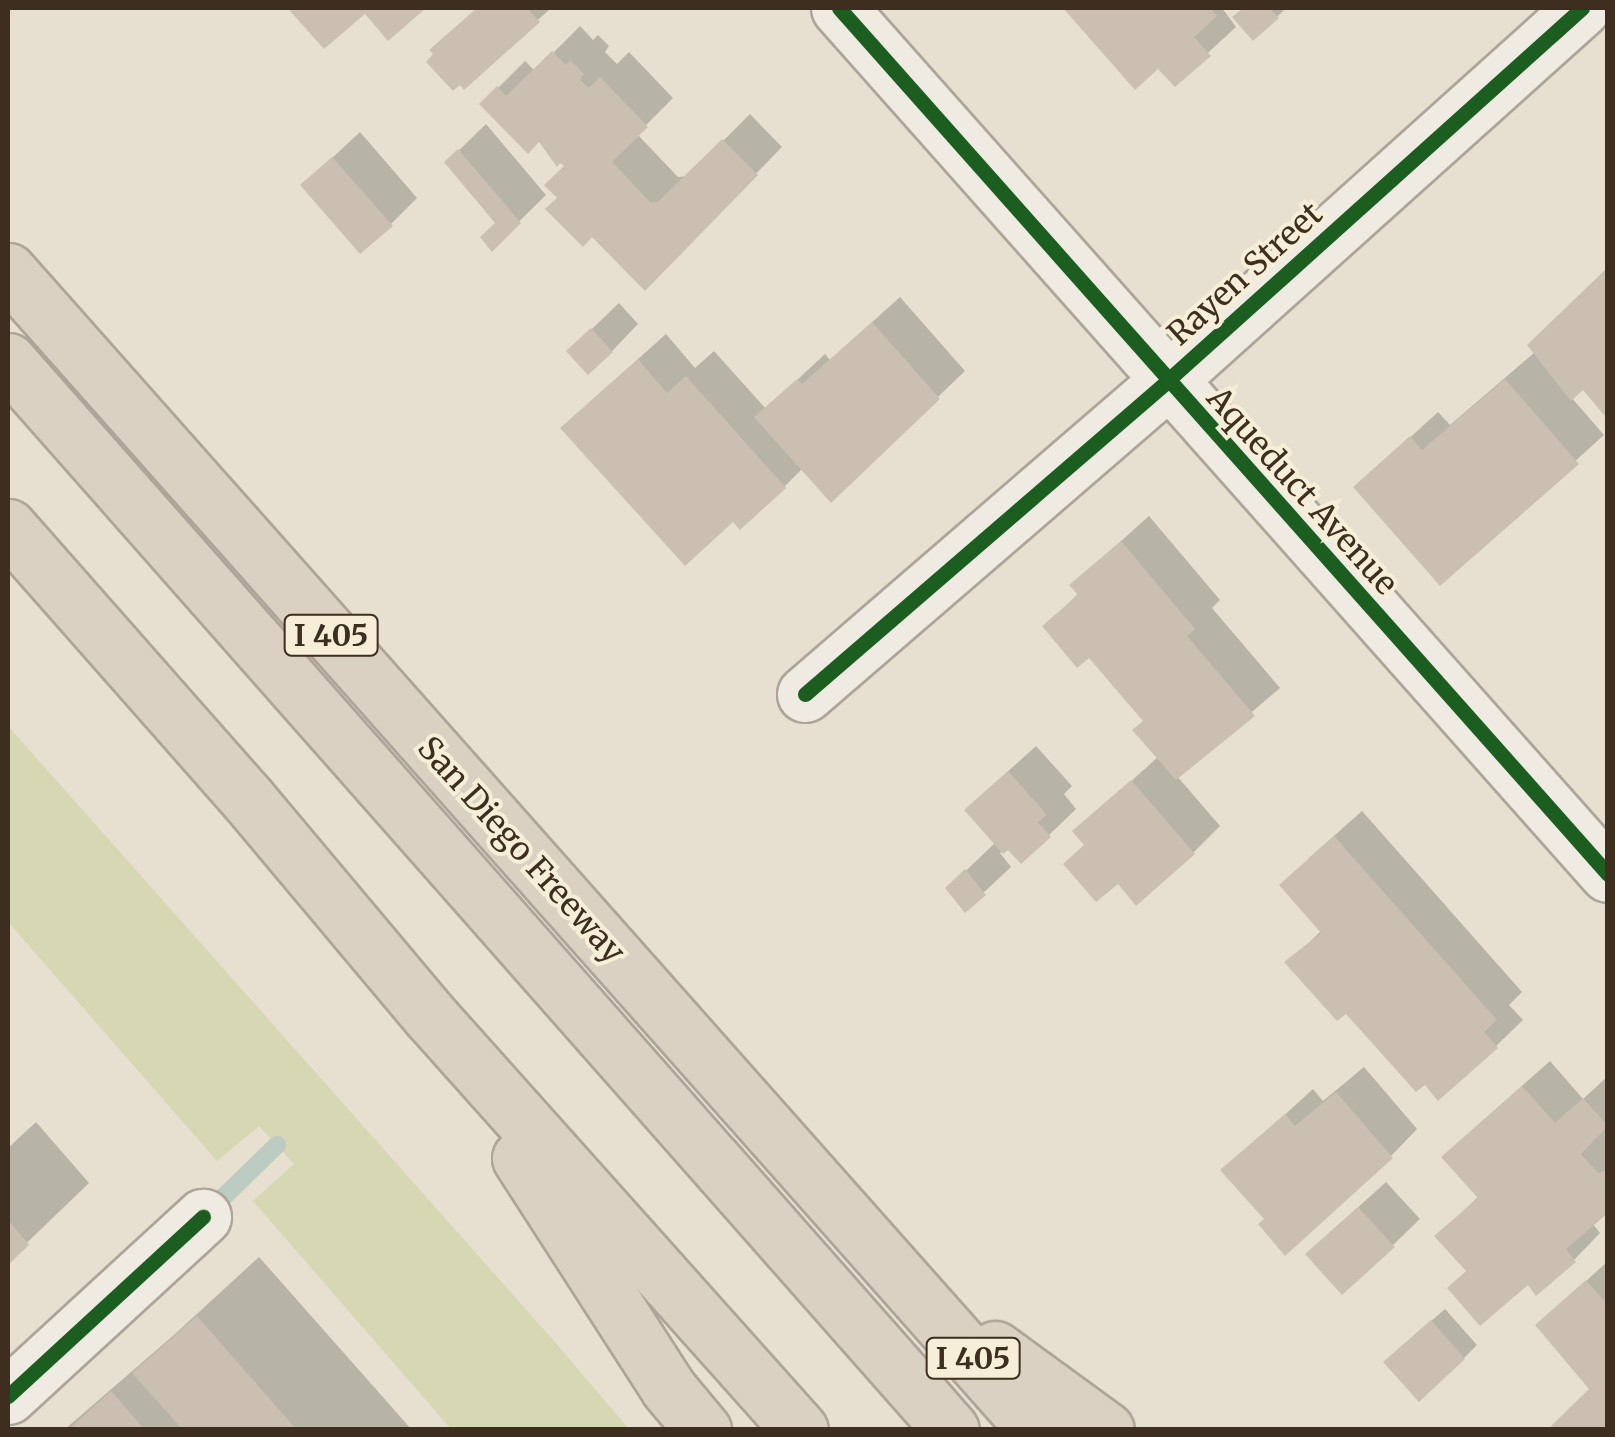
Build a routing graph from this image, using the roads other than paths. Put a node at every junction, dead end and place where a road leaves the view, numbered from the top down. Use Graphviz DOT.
graph roads {
  1 [pos="839,8"];
  2 [pos="1582,8"];
  3 [pos="8,271"];
  4 [pos="8,362"];
  5 [pos="1166,382"];
  6 [pos="8,415"];
  7 [pos="8,528"];
  8 [pos="804,694"];
  9 [pos="1608,874"];
  10 [pos="430,1016"];
  11 [pos="204,1217"];
  12 [pos="909,1287"];
  13 [pos="8,1396"];
  14 [pos="703,1430"];
  15 [pos="800,1430"];
  16 [pos="902,1430"];
  17 [pos="951,1430"];
  18 [pos="1036,1430"];
  19 [pos="1106,1430"];
  1 -- 5 [label="street, Aqueduct Avenue"];
  2 -- 5 [label="street, Rayen Street"];
  3 -- 12 [label="highway, San Diego Freeway / I 405"];
  4 -- 17 [label="highway"];
  5 -- 8 [label="street, Rayen Street"];
  5 -- 9 [label="street, Aqueduct Avenue"];
  6 -- 16 [label="highway"];
  7 -- 10 [label="highway"];
  10 -- 14 [label="highway"];
  10 -- 15 [label="highway"];
  11 -- 13 [label="street"];
  12 -- 18 [label="highway, San Diego Freeway / I 405"];
  12 -- 19 [label="highway"];
}
